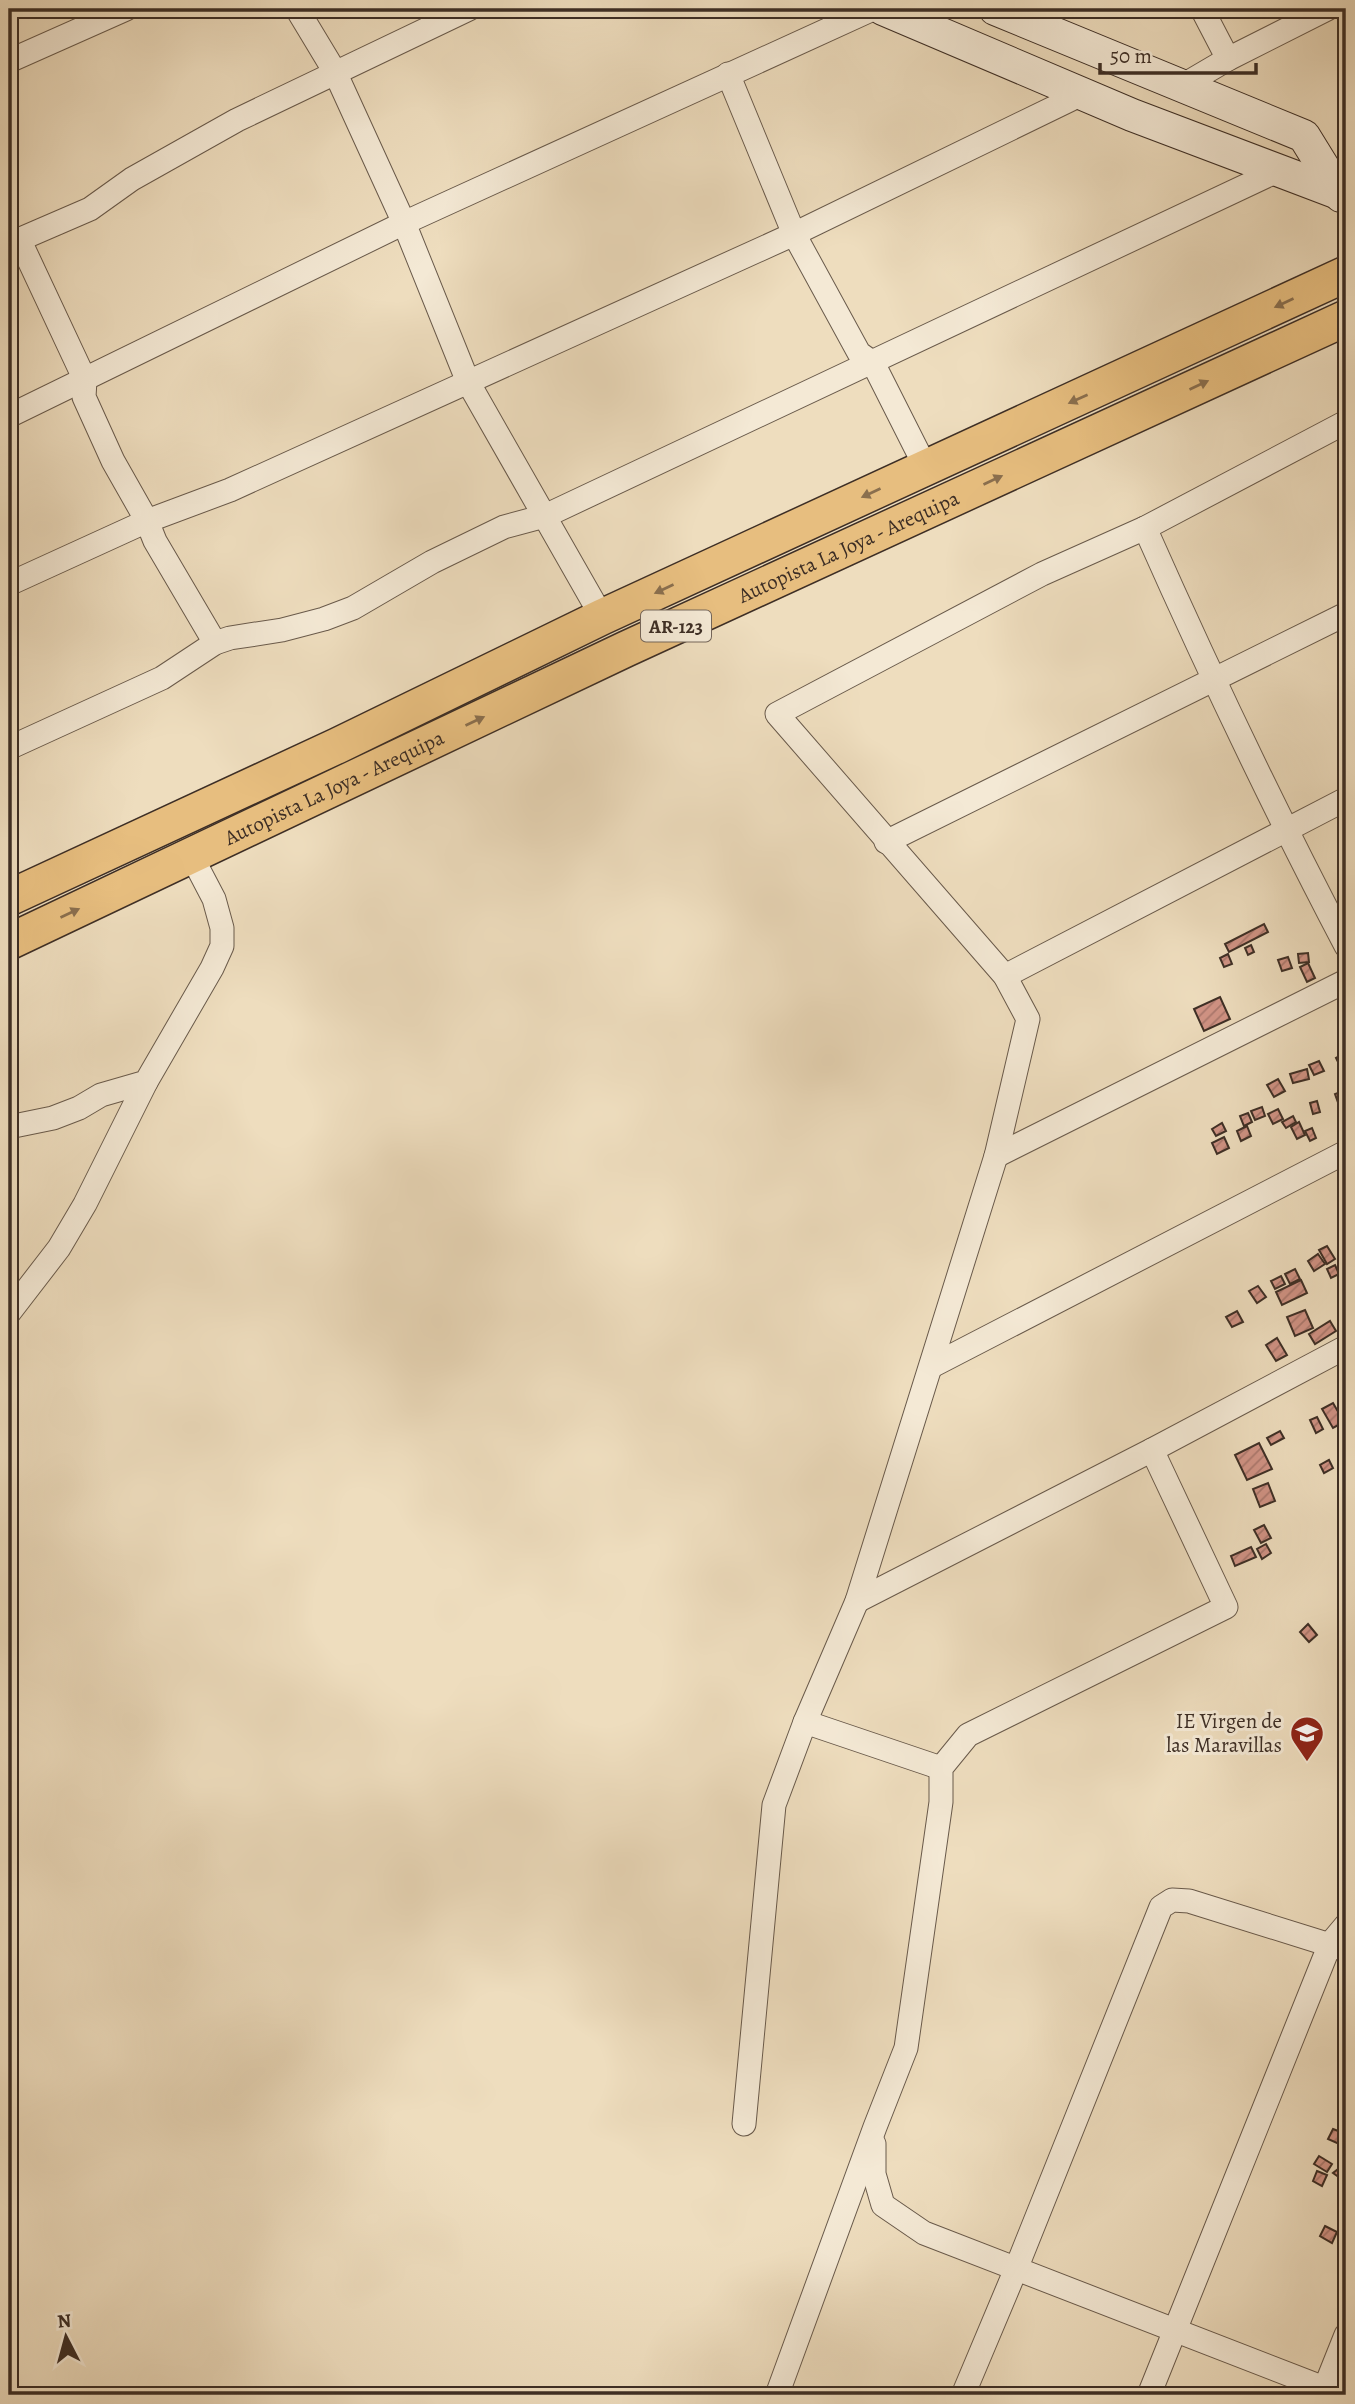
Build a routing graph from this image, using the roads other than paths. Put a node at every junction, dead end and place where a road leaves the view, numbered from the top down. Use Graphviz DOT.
graph roads {
  1 [pos="126,9"];
  2 [pos="297,9"];
  3 [pos="469,9"];
  4 [pos="873,9"];
  5 [pos="883,9"];
  6 [pos="995,9"];
  7 [pos="1202,9"];
  8 [pos="1326,9"];
  9 [pos="1228,59"];
  10 [pos="9,61"];
  11 [pos="335,72"];
  12 [pos="729,74"];
  13 [pos="1182,86"];
  14 [pos="1082,94"];
  15 [pos="1277,171"];
  16 [pos="1343,196"];
  17 [pos="404,223"];
  18 [pos="794,233"];
  19 [pos="14,241"];
  20 [pos="1346,274"];
  21 [pos="1346,318"];
  22 [pos="873,363"];
  23 [pos="85,380"];
  24 [pos="468,382"];
  25 [pos="9,415"];
  26 [pos="1346,422"];
  27 [pos="926,468"];
  28 [pos="545,516"];
  29 [pos="147,522"];
  30 [pos="1145,528"];
  31 [pos="9,584"];
  32 [pos="1346,614"];
  33 [pos="602,617"];
  34 [pos="215,643"];
  35 [pos="1213,681"];
  36 [pos="9,748"];
  37 [pos="1346,799"];
  38 [pos="1285,830"];
  39 [pos="886,842"];
  40 [pos="191,855"];
  41 [pos="9,898"];
  42 [pos="9,942"];
  43 [pos="1346,947"];
  44 [pos="1005,975"];
  45 [pos="1346,981"];
  46 [pos="146,1082"];
  47 [pos="9,1127"];
  48 [pos="1346,1152"];
  49 [pos="996,1156"];
  50 [pos="9,1313"];
  51 [pos="1346,1348"];
  52 [pos="932,1366"];
  53 [pos="1152,1450"];
  54 [pos="858,1601"];
  55 [pos="805,1722"];
  56 [pos="941,1768"];
  57 [pos="1346,1925"];
  58 [pos="1338,1947"];
  59 [pos="744,2124"];
  60 [pos="875,2127"];
  61 [pos="1016,2269"];
  62 [pos="1175,2331"];
  63 [pos="1346,2335"];
  64 [pos="1330,2393"];
  65 [pos="777,2395"];
  66 [pos="963,2395"];
  67 [pos="1149,2395"];
  1 -- 10 [label="street"];
  2 -- 11 [label="street"];
  3 -- 11 [label="street"];
  4 -- 12 [label="street"];
  5 -- 14 [label="street"];
  6 -- 13 [label="street"];
  7 -- 9 [label="street"];
  8 -- 9 [label="street"];
  9 -- 13 [label="street"];
  11 -- 17 [label="street"];
  11 -- 19 [label="street"];
  12 -- 17 [label="street"];
  12 -- 18 [label="street"];
  13 -- 16 [label="street"];
  14 -- 15 [label="street"];
  14 -- 18 [label="street"];
  15 -- 16 [label="street"];
  15 -- 22 [label="street"];
  17 -- 23 [label="street"];
  17 -- 24 [label="street"];
  18 -- 22 [label="street"];
  18 -- 24 [label="street"];
  19 -- 23 [label="street"];
  20 -- 27 [label="main road, Autopista La Joya - Arequipa / AR-123, one-way"];
  40 -- 21 [label="main road, Autopista La Joya - Arequipa / AR-123, one-way"];
  22 -- 27 [label="street"];
  22 -- 28 [label="street"];
  23 -- 25 [label="street"];
  23 -- 29 [label="street"];
  24 -- 28 [label="street"];
  24 -- 29 [label="street"];
  26 -- 30 [label="street"];
  27 -- 33 [label="main road, Autopista La Joya - Arequipa / AR-123, one-way"];
  28 -- 33 [label="street"];
  28 -- 34 [label="street"];
  29 -- 31 [label="street"];
  29 -- 34 [label="street"];
  30 -- 35 [label="street"];
  30 -- 39 [label="street"];
  32 -- 35 [label="street"];
  33 -- 41 [label="main road, Autopista La Joya - Arequipa / AR-123"];
  34 -- 36 [label="street"];
  35 -- 38 [label="street"];
  35 -- 39 [label="street"];
  37 -- 38 [label="street"];
  38 -- 43 [label="street"];
  38 -- 44 [label="street"];
  39 -- 44 [label="street"];
  42 -- 40 [label="main road, Autopista La Joya - Arequipa / AR-123, one-way"];
  40 -- 46 [label="street"];
  44 -- 49 [label="street"];
  45 -- 49 [label="street"];
  46 -- 47 [label="street"];
  46 -- 50 [label="street"];
  48 -- 52 [label="street"];
  49 -- 52 [label="street"];
  51 -- 53 [label="street"];
  52 -- 54 [label="street"];
  53 -- 54 [label="street"];
  53 -- 56 [label="street"];
  54 -- 55 [label="street"];
  55 -- 56 [label="street"];
  55 -- 59 [label="street"];
  56 -- 60 [label="street"];
  57 -- 58 [label="street"];
  58 -- 61 [label="street"];
  58 -- 62 [label="street"];
  60 -- 61 [label="street"];
  60 -- 65 [label="street"];
  61 -- 62 [label="street"];
  61 -- 66 [label="street"];
  62 -- 64 [label="street"];
  62 -- 67 [label="street"];
  63 -- 64 [label="street"];
}
